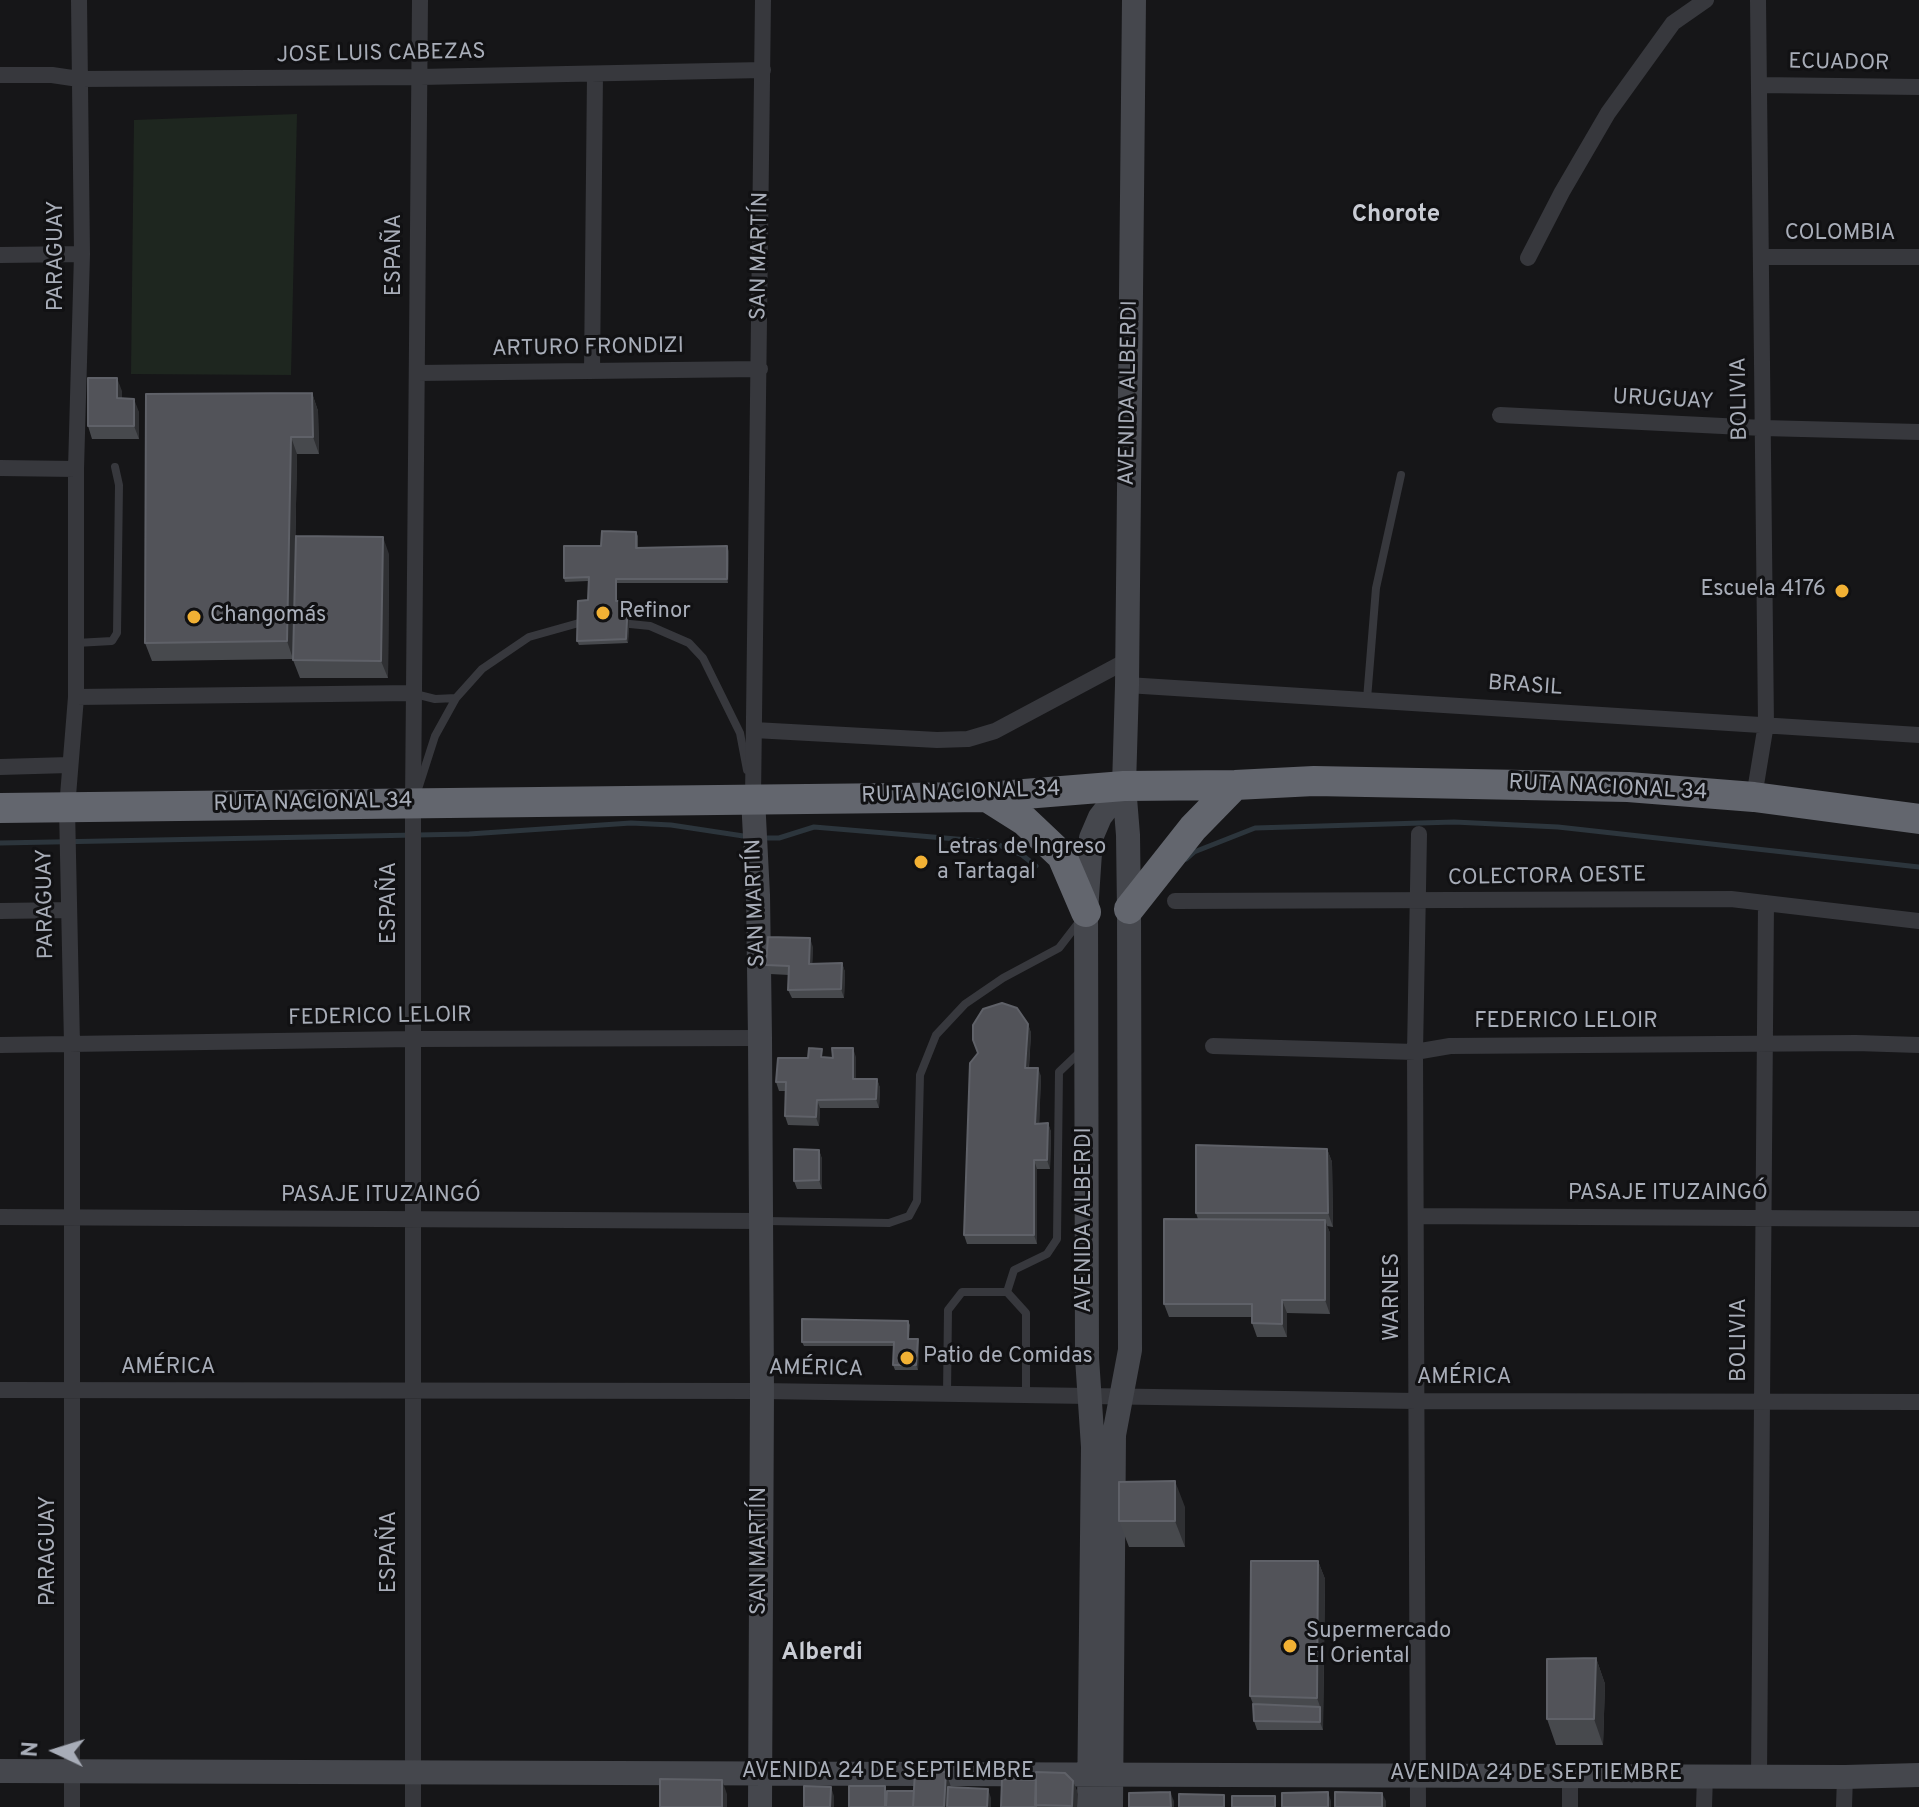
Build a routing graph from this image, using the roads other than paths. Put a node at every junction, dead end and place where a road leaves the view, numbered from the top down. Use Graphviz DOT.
graph roads {
  1 [pos="79,0"];
  2 [pos="420,0"];
  3 [pos="763,0"];
  4 [pos="1134,0"];
  5 [pos="1706,0"];
  6 [pos="1758,0"];
  7 [pos="763,70"];
  8 [pos="595,74"];
  9 [pos="0,75"];
  10 [pos="420,77"];
  11 [pos="79,79"];
  12 [pos="1759,85"];
  13 [pos="1919,87"];
  14 [pos="82,254"];
  15 [pos="0,255"];
  16 [pos="1762,257"];
  17 [pos="1919,257"];
  18 [pos="1528,258"];
  19 [pos="760,369"];
  20 [pos="592,371"];
  21 [pos="417,373"];
  22 [pos="1500,415"];
  23 [pos="1763,428"];
  24 [pos="1919,432"];
  25 [pos="115,467"];
  26 [pos="0,468"];
  27 [pos="76,469"];
  28 [pos="1401,475"];
  29 [pos="598,622"];
  30 [pos="611,623"];
  31 [pos="76,643"];
  32 [pos="1128,673"];
  33 [pos="414,693"];
  34 [pos="76,697"];
  35 [pos="456,698"];
  36 [pos="1367,699"];
  37 [pos="1766,724"];
  38 [pos="754,730"];
  39 [pos="1919,735"];
  40 [pos="69,765"];
  41 [pos="0,767"];
  42 [pos="1235,785"];
  43 [pos="1124,786"];
  44 [pos="987,797"];
  45 [pos="1754,797"];
  46 [pos="753,798"];
  47 [pos="0,808"];
  48 [pos="413,814"];
  49 [pos="1919,819"];
  50 [pos="68,821"];
  51 [pos="1419,834"];
  52 [pos="1175,901"];
  53 [pos="1419,902"];
  54 [pos="1766,903"];
  55 [pos="1129,909"];
  56 [pos="69,910"];
  57 [pos="0,911"];
  58 [pos="1086,912"];
  59 [pos="1919,921"];
  60 [pos="760,1038"];
  61 [pos="413,1039"];
  62 [pos="72,1044"];
  63 [pos="0,1045"];
  64 [pos="1086,1045"];
  65 [pos="1766,1045"];
  66 [pos="1919,1045"];
  67 [pos="1130,1046"];
  68 [pos="1213,1046"];
  69 [pos="1415,1052"];
  70 [pos="1417,1216"];
  71 [pos="0,1217"];
  72 [pos="72,1217"];
  73 [pos="1763,1218"];
  74 [pos="414,1219"];
  75 [pos="1919,1219"];
  76 [pos="761,1221"];
  77 [pos="1007,1292"];
  78 [pos="0,1390"];
  79 [pos="72,1391"];
  80 [pos="413,1391"];
  81 [pos="762,1391"];
  82 [pos="947,1394"];
  83 [pos="1026,1395"];
  84 [pos="1089,1396"];
  85 [pos="1120,1397"];
  86 [pos="1416,1401"];
  87 [pos="1764,1402"];
  88 [pos="1919,1402"];
  89 [pos="0,1771"];
  90 [pos="72,1771"];
  91 [pos="414,1772"];
  92 [pos="760,1773"];
  93 [pos="1100,1774"];
  94 [pos="1418,1775"];
  95 [pos="1919,1775"];
  96 [pos="1570,1776"];
  97 [pos="1705,1776"];
  98 [pos="1759,1776"];
  99 [pos="1845,1777"];
  100 [pos="72,1807"];
  101 [pos="413,1807"];
  102 [pos="760,1807"];
  103 [pos="1089,1807"];
  104 [pos="1111,1807"];
  105 [pos="1418,1807"];
  106 [pos="1570,1807"];
  107 [pos="1704,1807"];
  108 [pos="1844,1807"];
  1 -- 11 [label="street, PARAGUAY"];
  2 -- 10 [label="street, ESPAÑA"];
  3 -- 7 [label="street, SAN MARTÍN"];
  4 -- 32 [label="main road, AVENIDA ALBERDI"];
  5 -- 18 [label="street"];
  6 -- 12 [label="street, BOLIVIA"];
  7 -- 8 [label="street, JOSE LUIS CABEZAS"];
  7 -- 19 [label="street, SAN MARTÍN"];
  8 -- 10 [label="street, JOSE LUIS CABEZAS"];
  8 -- 20 [label="street"];
  9 -- 11 [label="street, JOSE LUIS CABEZAS"];
  10 -- 11 [label="street, JOSE LUIS CABEZAS"];
  10 -- 21 [label="street, ESPAÑA"];
  11 -- 14 [label="street, PARAGUAY"];
  12 -- 13 [label="street, ECUADOR"];
  12 -- 16 [label="street, BOLIVIA"];
  14 -- 15 [label="street"];
  14 -- 27 [label="street, PARAGUAY"];
  16 -- 17 [label="street, COLOMBIA"];
  16 -- 23 [label="street, BOLIVIA"];
  19 -- 20 [label="street, ARTURO FRONDIZI"];
  19 -- 38 [label="street, SAN MARTÍN"];
  20 -- 21 [label="street, ARTURO FRONDIZI"];
  21 -- 33 [label="street, ESPAÑA"];
  22 -- 23 [label="street, URUGUAY"];
  23 -- 24 [label="street, URUGUAY"];
  23 -- 37 [label="street, BOLIVIA"];
  25 -- 31 [label="lane"];
  26 -- 27 [label="street"];
  27 -- 31 [label="street, PARAGUAY"];
  28 -- 36 [label="lane"];
  29 -- 35 [label="lane"];
  30 -- 46 [label="lane"];
  31 -- 34 [label="street, PARAGUAY"];
  32 -- 36 [label="street, BRASIL"];
  32 -- 38 [label="street"];
  32 -- 43 [label="main road, AVENIDA ALBERDI"];
  33 -- 34 [label="street"];
  33 -- 35 [label="lane"];
  33 -- 48 [label="street, ESPAÑA"];
  34 -- 40 [label="street, PARAGUAY"];
  35 -- 48 [label="lane"];
  36 -- 37 [label="street, BRASIL"];
  37 -- 39 [label="street, BRASIL"];
  37 -- 45 [label="street, BOLIVIA"];
  38 -- 46 [label="street, SAN MARTÍN"];
  40 -- 41 [label="street"];
  40 -- 50 [label="street, PARAGUAY"];
  42 -- 43 [label="highway, RUTA NACIONAL 34"];
  42 -- 45 [label="highway, RUTA NACIONAL 34"];
  42 -- 55 [label="highway"];
  43 -- 44 [label="highway, RUTA NACIONAL 34"];
  43 -- 55 [label="main road, AVENIDA ALBERDI"];
  43 -- 58 [label="main road, AVENIDA ALBERDI"];
  44 -- 46 [label="highway, RUTA NACIONAL 34"];
  44 -- 58 [label="highway"];
  45 -- 49 [label="highway, RUTA NACIONAL 34"];
  46 -- 48 [label="highway, RUTA NACIONAL 34"];
  46 -- 60 [label="main road, SAN MARTÍN"];
  47 -- 50 [label="highway, RUTA NACIONAL 34"];
  48 -- 50 [label="highway, RUTA NACIONAL 34"];
  48 -- 61 [label="street, ESPAÑA"];
  50 -- 56 [label="street, PARAGUAY"];
  51 -- 53 [label="street, WARNES"];
  52 -- 53 [label="street, COLECTORA OESTE"];
  53 -- 54 [label="street, COLECTORA OESTE"];
  53 -- 69 [label="street, WARNES"];
  54 -- 59 [label="street, COLECTORA OESTE"];
  54 -- 65 [label="street, BOLIVIA"];
  55 -- 67 [label="main road, AVENIDA ALBERDI"];
  56 -- 57 [label="street"];
  56 -- 62 [label="street, PARAGUAY"];
  58 -- 64 [label="main road, AVENIDA ALBERDI"];
  58 -- 76 [label="lane"];
  60 -- 61 [label="street, FEDERICO LELOIR"];
  60 -- 76 [label="main road, SAN MARTÍN"];
  61 -- 62 [label="street, FEDERICO LELOIR"];
  61 -- 74 [label="street, ESPAÑA"];
  62 -- 63 [label="street, FEDERICO LELOIR"];
  62 -- 72 [label="street, PARAGUAY"];
  64 -- 67 [label="main road"];
  64 -- 77 [label="lane"];
  64 -- 84 [label="main road, AVENIDA ALBERDI"];
  65 -- 66 [label="street, FEDERICO LELOIR"];
  65 -- 69 [label="street, FEDERICO LELOIR"];
  65 -- 73 [label="street, BOLIVIA"];
  67 -- 85 [label="main road, AVENIDA ALBERDI"];
  68 -- 69 [label="street, FEDERICO LELOIR"];
  69 -- 70 [label="street, WARNES"];
  70 -- 73 [label="street, PASAJE ITUZAINGÓ"];
  70 -- 86 [label="street, WARNES"];
  71 -- 72 [label="street, PASAJE ITUZAINGÓ"];
  72 -- 74 [label="street, PASAJE ITUZAINGÓ"];
  72 -- 79 [label="street, PARAGUAY"];
  73 -- 75 [label="street, PASAJE ITUZAINGÓ"];
  73 -- 87 [label="street, BOLIVIA"];
  74 -- 76 [label="street, PASAJE ITUZAINGÓ"];
  74 -- 80 [label="street, ESPAÑA"];
  76 -- 81 [label="main road, SAN MARTÍN"];
  77 -- 82 [label="lane"];
  77 -- 83 [label="lane"];
  78 -- 79 [label="street, AMÉRICA"];
  79 -- 80 [label="street, AMÉRICA"];
  79 -- 90 [label="street, PARAGUAY"];
  80 -- 81 [label="street, AMÉRICA"];
  80 -- 91 [label="street, ESPAÑA"];
  81 -- 82 [label="street, AMÉRICA"];
  81 -- 92 [label="main road, SAN MARTÍN"];
  82 -- 83 [label="street, AMÉRICA"];
  83 -- 84 [label="street, AMÉRICA"];
  84 -- 85 [label="street, AMÉRICA"];
  84 -- 93 [label="main road, AVENIDA ALBERDI"];
  85 -- 86 [label="street, AMÉRICA"];
  85 -- 93 [label="main road, AVENIDA ALBERDI"];
  86 -- 87 [label="street, AMÉRICA"];
  86 -- 94 [label="street, WARNES"];
  87 -- 88 [label="street, AMÉRICA"];
  87 -- 98 [label="street, BOLIVIA"];
  89 -- 90 [label="main road, AVENIDA 24 DE SEPTIEMBRE"];
  90 -- 91 [label="main road, AVENIDA 24 DE SEPTIEMBRE"];
  90 -- 100 [label="street, PARAGUAY"];
  91 -- 92 [label="main road, AVENIDA 24 DE SEPTIEMBRE"];
  91 -- 101 [label="street, ESPAÑA"];
  92 -- 93 [label="main road, AVENIDA 24 DE SEPTIEMBRE"];
  92 -- 102 [label="main road, SAN MARTÍN"];
  93 -- 94 [label="main road, AVENIDA 24 DE SEPTIEMBRE"];
  93 -- 103 [label="main road, AVENIDA ALBERDI"];
  93 -- 104 [label="main road, AVENIDA ALBERDI"];
  94 -- 96 [label="main road, AVENIDA 24 DE SEPTIEMBRE"];
  94 -- 105 [label="street, WARNES"];
  95 -- 99 [label="main road, AVENIDA 24 DE SEPTIEMBRE"];
  96 -- 97 [label="main road, AVENIDA 24 DE SEPTIEMBRE"];
  96 -- 106 [label="street"];
  97 -- 98 [label="main road, AVENIDA 24 DE SEPTIEMBRE"];
  97 -- 107 [label="street"];
  98 -- 99 [label="main road, AVENIDA 24 DE SEPTIEMBRE"];
  99 -- 108 [label="street"];
}
